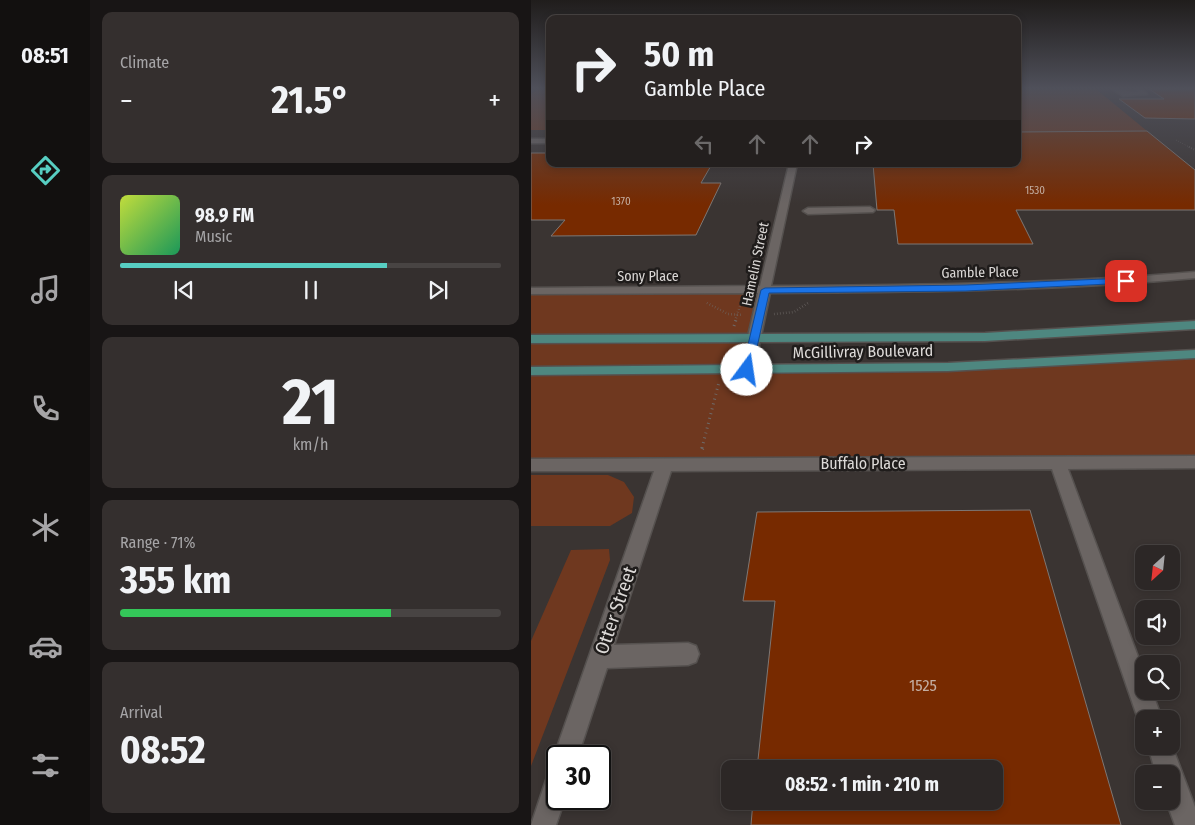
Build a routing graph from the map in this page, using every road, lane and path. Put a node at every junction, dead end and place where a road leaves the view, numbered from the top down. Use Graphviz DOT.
graph roads {
  1 [pos="1177,140"];
  2 [pos="531,141"];
  3 [pos="546,141"];
  4 [pos="1195,150"];
  5 [pos="792,167"];
  6 [pos="870,210"];
  7 [pos="808,211"];
  8 [pos="1195,275"];
  9 [pos="744,290"];
  10 [pos="765,290"];
  11 [pos="531,292"];
  12 [pos="1195,326"];
  13 [pos="731,332"];
  14 [pos="755,337"];
  15 [pos="531,339"];
  16 [pos="1195,354"];
  17 [pos="747,370"];
  18 [pos="531,371"];
  19 [pos="721,375"];
  20 [pos="1195,462"];
  21 [pos="1058,463"];
  22 [pos="665,464"];
  23 [pos="697,464"];
  24 [pos="531,465"];
  25 [pos="688,654"];
  26 [pos="600,657"];
  27 [pos="1147,710"];
  28 [pos="570,745"];
  29 [pos="1180,804"];
  30 [pos="548,810"];
  31 [pos="543,825"];
  32 [pos="1187,825"];
  1 -- 4 [label="path"];
  2 -- 3 [label="street"];
  5 -- 10 [label="street, Hamelin Street"];
  6 -- 7 [label="street"];
  8 -- 10 [label="street, Gamble Place"];
  9 -- 10 [label="street, Sony Place"];
  9 -- 11 [label="street, Sony Place"];
  9 -- 13 [label="path"];
  10 -- 14 [label="street, Hamelin Street"];
  12 -- 14 [label="main road, McGillivray Boulevard"];
  14 -- 15 [label="main road, McGillivray Boulevard"];
  14 -- 17 [label="street, Hamelin Street"];
  16 -- 17 [label="main road, McGillivray Boulevard"];
  17 -- 18 [label="main road, McGillivray Boulevard"];
  19 -- 23 [label="path"];
  20 -- 21 [label="street, Buffalo Place"];
  21 -- 23 [label="street, Buffalo Place"];
  21 -- 27 [label="street"];
  22 -- 23 [label="street, Buffalo Place"];
  22 -- 24 [label="street, Buffalo Place"];
  22 -- 26 [label="street, Otter Street"];
  25 -- 26 [label="street"];
  26 -- 28 [label="street, Otter Street"];
  29 -- 32 [label="street"];
  30 -- 31 [label="street"];
}
